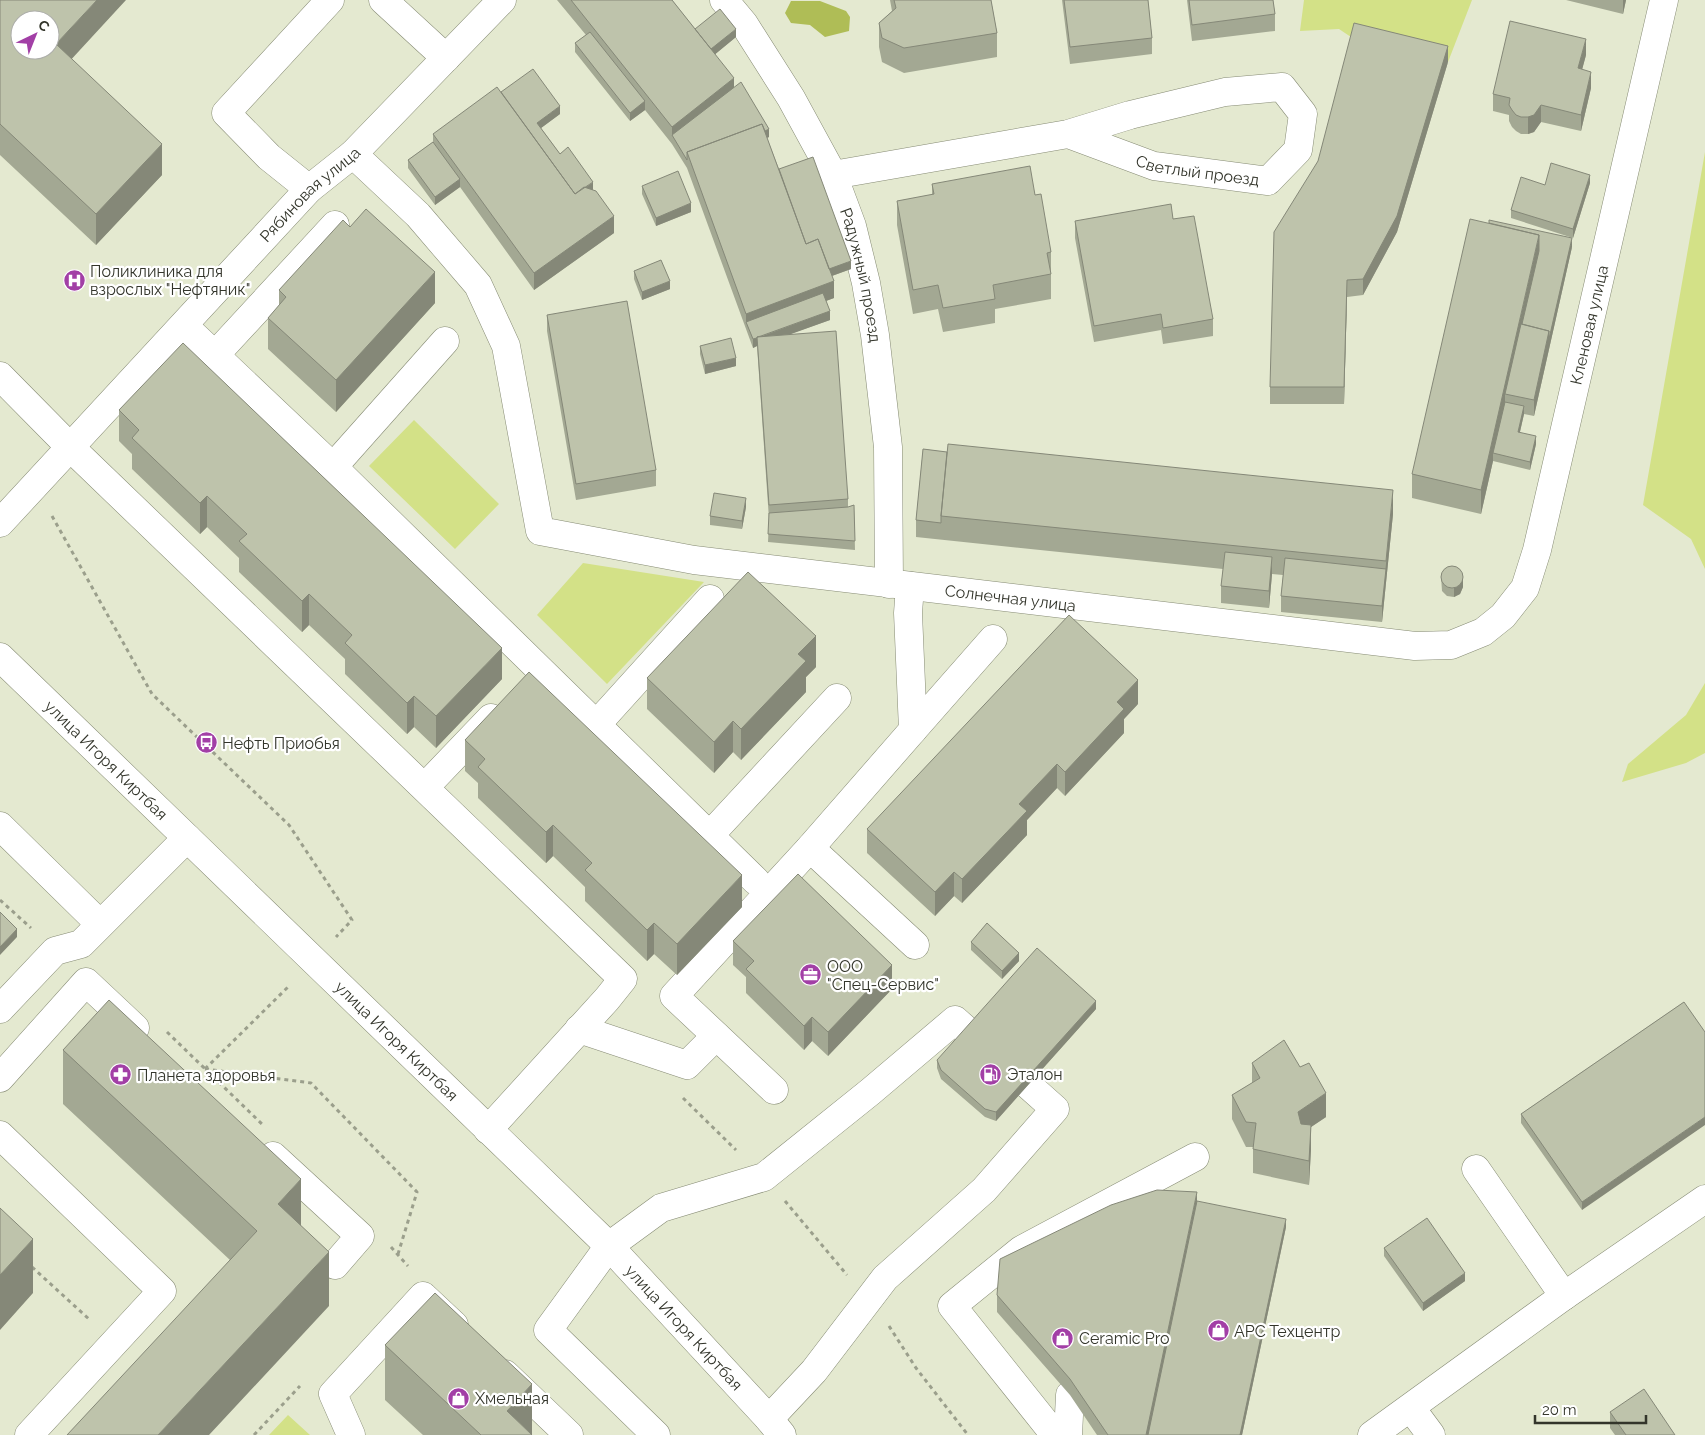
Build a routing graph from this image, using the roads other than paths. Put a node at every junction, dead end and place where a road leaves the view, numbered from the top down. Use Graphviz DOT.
graph roads {
  1 [pos="330,0"];
  2 [pos="383,0"];
  3 [pos="502,0"];
  4 [pos="724,0"];
  5 [pos="1664,0"];
  6 [pos="446,58"];
  7 [pos="1068,134"];
  8 [pos="354,154"];
  9 [pos="832,175"];
  10 [pos="309,189"];
  11 [pos="336,225"];
  12 [pos="184,326"];
  13 [pos="445,341"];
  14 [pos="215,355"];
  15 [pos="0,376"];
  16 [pos="70,447"];
  17 [pos="333,466"];
  18 [pos="0,523"];
  19 [pos="899,585"];
  20 [pos="710,599"];
  21 [pos="1483,632"];
  22 [pos="993,638"];
  23 [pos="0,658"];
  24 [pos="837,698"];
  25 [pos="505,704"];
  26 [pos="596,725"];
  27 [pos="913,730"];
  28 [pos="425,788"];
  29 [pos="0,826"];
  30 [pos="709,836"];
  31 [pos="187,838"];
  32 [pos="810,848"];
  33 [pos="756,881"];
  34 [pos="100,924"];
  35 [pos="916,945"];
  36 [pos="0,1009"];
  37 [pos="579,1029"];
  38 [pos="716,1036"];
  39 [pos="151,1042"];
  40 [pos="0,1078"];
  41 [pos="774,1090"];
  42 [pos="488,1130"];
  43 [pos="0,1135"];
  44 [pos="259,1142"];
  45 [pos="1194,1157"];
  46 [pos="1476,1169"];
  47 [pos="1703,1204"];
  48 [pos="609,1246"];
  49 [pos="335,1265"];
  50 [pos="1564,1296"];
  51 [pos="1070,1395"];
  52 [pos="1411,1408"];
  53 [pos="776,1427"];
  54 [pos="29,1435"];
  55 [pos="351,1435"];
  56 [pos="569,1435"];
  57 [pos="656,1435"];
  58 [pos="1056,1435"];
  59 [pos="1068,1435"];
  60 [pos="1372,1435"];
  61 [pos="1431,1435"];
  1 -- 10 [label="street"];
  2 -- 6 [label="street"];
  3 -- 6 [label="street, Рябиновая улица"];
  4 -- 9 [label="street, Радужный проезд"];
  5 -- 21 [label="street, Кленовая улица"];
  6 -- 8 [label="street, Рябиновая улица"];
  7 -- 7 [label="street, Светлый проезд"];
  7 -- 9 [label="street, Светлый проезд"];
  8 -- 10 [label="street, Рябиновая улица"];
  8 -- 19 [label="street, Солнечная улица"];
  9 -- 19 [label="street, Радужный проезд"];
  10 -- 12 [label="street, Рябиновая улица"];
  11 -- 14 [label="street"];
  12 -- 14 [label="street"];
  12 -- 16 [label="street, Рябиновая улица"];
  13 -- 17 [label="street"];
  14 -- 17 [label="street"];
  15 -- 16 [label="street"];
  16 -- 18 [label="street, Рябиновая улица"];
  16 -- 28 [label="street"];
  17 -- 26 [label="street"];
  19 -- 21 [label="street, Солнечная улица"];
  19 -- 27 [label="street, Радужный проезд"];
  20 -- 26 [label="street"];
  22 -- 27 [label="street"];
  23 -- 31 [label="street, улица Игоря Киртбая"];
  24 -- 30 [label="street"];
  25 -- 28 [label="street"];
  26 -- 30 [label="street"];
  27 -- 32 [label="street"];
  28 -- 37 [label="street"];
  29 -- 34 [label="street"];
  30 -- 33 [label="street"];
  31 -- 34 [label="street"];
  31 -- 42 [label="street, улица Игоря Киртбая"];
  32 -- 35 [label="street"];
  32 -- 38 [label="street"];
  34 -- 36 [label="street"];
  37 -- 38 [label="street"];
  37 -- 42 [label="street"];
  38 -- 41 [label="street"];
  39 -- 40 [label="street"];
  42 -- 48 [label="street, улица Игоря Киртбая"];
  43 -- 54 [label="street"];
  44 -- 49 [label="street"];
  45 -- 58 [label="street"];
  46 -- 50 [label="street"];
  47 -- 50 [label="street"];
  48 -- 53 [label="street, улица Игоря Киртбая"];
  48 -- 53 [label="street"];
  48 -- 57 [label="street"];
  50 -- 52 [label="street"];
  51 -- 59 [label="street"];
  52 -- 60 [label="street"];
  52 -- 61 [label="street"];
  55 -- 56 [label="street"];
}
